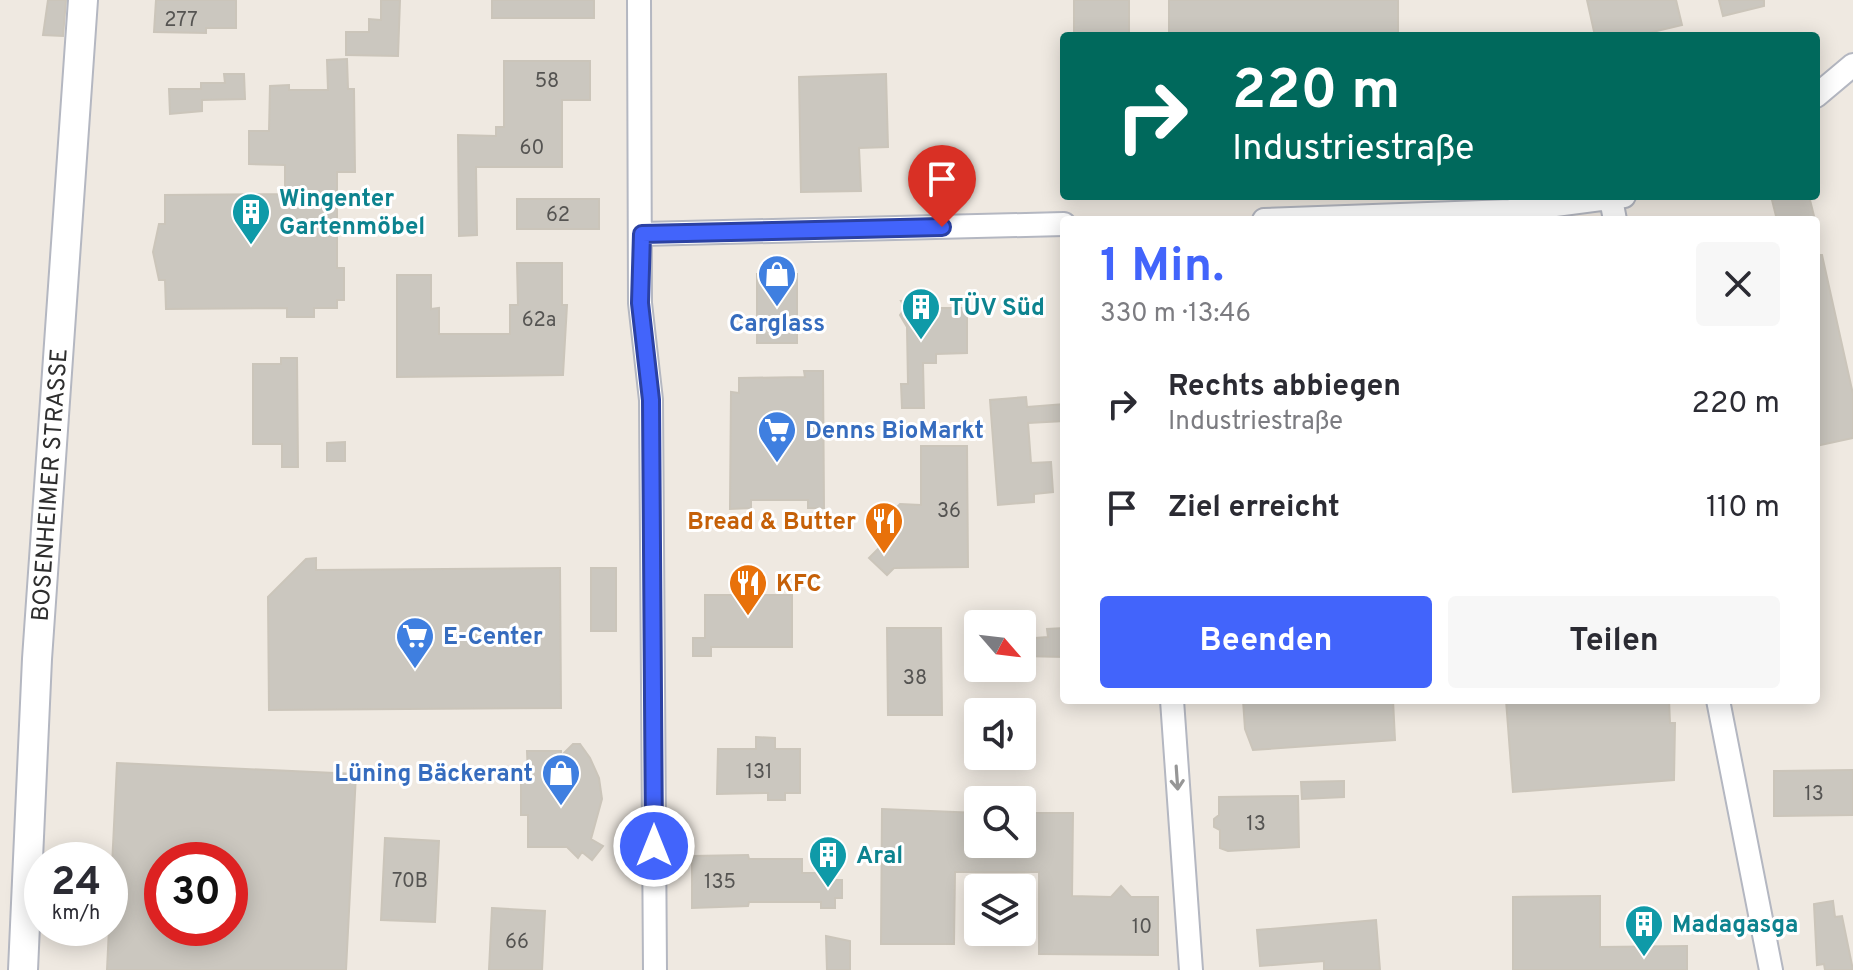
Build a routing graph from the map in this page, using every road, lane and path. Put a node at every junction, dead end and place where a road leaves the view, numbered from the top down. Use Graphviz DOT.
graph roads {
  1 [pos="83,0"];
  2 [pos="100,0"];
  3 [pos="639,0"];
  4 [pos="1853,65"];
  5 [pos="1820,93"];
  6 [pos="1617,205"];
  7 [pos="1373,216"];
  8 [pos="1060,224"];
  9 [pos="642,234"];
  10 [pos="1172,704"];
  11 [pos="1719,704"];
  12 [pos="46,842"];
  13 [pos="41,946"];
  14 [pos="23,970"];
  15 [pos="39,970"];
  16 [pos="655,970"];
  17 [pos="1191,970"];
  18 [pos="1771,970"];
  1 -- 14 [label="street, BOSENHEIMER STRASSE"];
  2 -- 12 [label="street, BOSENHEIMER STRASSE"];
  3 -- 9 [label="street"];
  4 -- 5 [label="street"];
  6 -- 7 [label="street"];
  8 -- 9 [label="street"];
  9 -- 16 [label="street"];
  10 -- 17 [label="street, one-way"];
  11 -- 18 [label="street"];
  13 -- 15 [label="street"];
}
